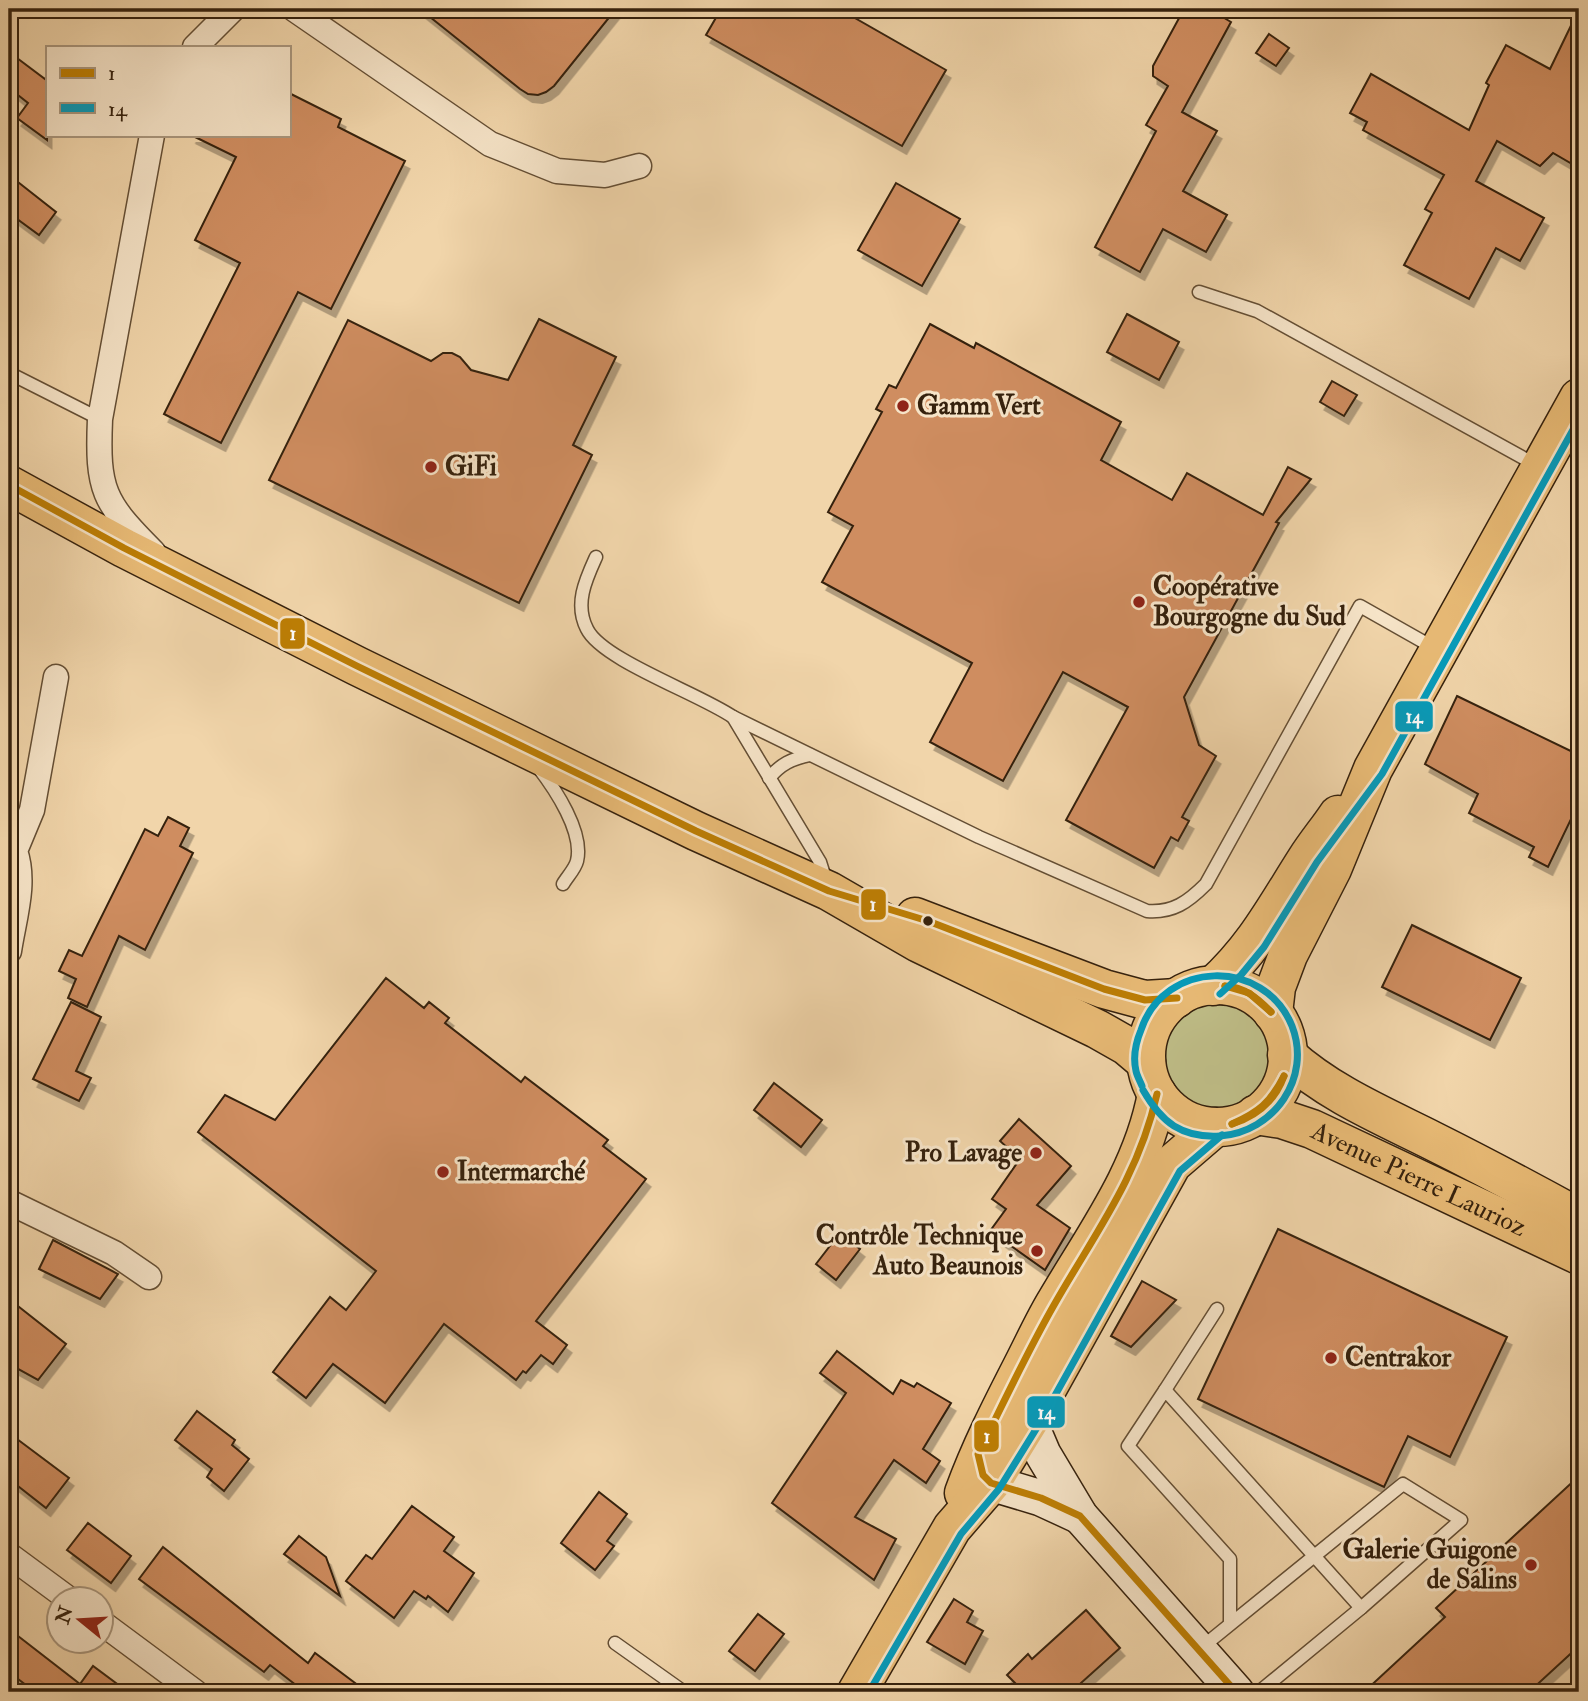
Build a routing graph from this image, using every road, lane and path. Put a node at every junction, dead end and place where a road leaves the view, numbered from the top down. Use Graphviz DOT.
graph roads {
  1 [pos="233,9"];
  2 [pos="293,9"];
  3 [pos="196,46"];
  4 [pos="152,136"];
  5 [pos="639,166"];
  6 [pos="1199,292"];
  7 [pos="9,373"];
  8 [pos="1579,398"];
  9 [pos="100,419"];
  10 [pos="1541,467"];
  11 [pos="9,485"];
  12 [pos="596,556"];
  13 [pos="175,574"];
  14 [pos="1438,651"];
  15 [pos="56,677"];
  16 [pos="733,717"];
  17 [pos="523,748"];
  18 [pos="810,755"];
  19 [pos="1373,769"];
  20 [pos="769,778"];
  21 [pos="12,848"];
  22 [pos="563,884"];
  23 [pos="830,891"];
  24 [pos="9,951"];
  25 [pos="1213,986"];
  26 [pos="1177,998"];
  27 [pos="1273,1013"];
  28 [pos="1287,1055"];
  29 [pos="1152,1078"];
  30 [pos="1255,1115"];
  31 [pos="1215,1127"];
  32 [pos="9,1202"];
  33 [pos="1579,1218"];
  34 [pos="1579,1255"];
  35 [pos="149,1277"];
  36 [pos="1217,1309"];
  37 [pos="1165,1390"];
  38 [pos="1029,1421"];
  39 [pos="985,1469"];
  40 [pos="1080,1516"];
  41 [pos="9,1555"];
  42 [pos="1315,1556"];
  43 [pos="51,1586"];
  44 [pos="1361,1608"];
  45 [pos="1230,1623"];
  46 [pos="116,1633"];
  47 [pos="615,1643"];
  48 [pos="1199,1650"];
  49 [pos="195,1692"];
  50 [pos="684,1692"];
  51 [pos="857,1692"];
  52 [pos="1236,1692"];
  53 [pos="1259,1692"];
  1 -- 3 [label="street"];
  2 -- 5 [label="street"];
  4 -- 9 [label="street"];
  6 -- 10 [label="lane"];
  7 -- 9 [label="lane"];
  8 -- 10 [label="main road"];
  9 -- 13 [label="street"];
  10 -- 14 [label="main road"];
  11 -- 13 [label="main road"];
  12 -- 16 [label="lane"];
  13 -- 17 [label="main road"];
  14 -- 18 [label="lane"];
  14 -- 19 [label="main road"];
  15 -- 21 [label="street"];
  16 -- 18 [label="lane"];
  16 -- 20 [label="lane"];
  17 -- 22 [label="lane"];
  17 -- 23 [label="main road"];
  18 -- 20 [label="lane"];
  19 -- 25 [label="main road"];
  19 -- 27 [label="main road"];
  20 -- 23 [label="lane"];
  21 -- 24 [label="street"];
  23 -- 26 [label="main road"];
  23 -- 29 [label="main road"];
  25 -- 26 [label="main road"];
  25 -- 27 [label="main road"];
  26 -- 29 [label="main road"];
  27 -- 28 [label="main road"];
  28 -- 30 [label="main road"];
  28 -- 33 [label="main road, Avenue Pierre Laurioz"];
  29 -- 31 [label="main road"];
  29 -- 39 [label="main road"];
  30 -- 31 [label="main road"];
  30 -- 34 [label="main road, Avenue Pierre Laurioz"];
  31 -- 38 [label="main road"];
  32 -- 35 [label="street"];
  36 -- 37 [label="lane"];
  37 -- 42 [label="lane"];
  37 -- 45 [label="lane"];
  38 -- 39 [label="main road"];
  38 -- 40 [label="main road"];
  39 -- 40 [label="main road"];
  39 -- 51 [label="main road"];
  40 -- 48 [label="main road"];
  41 -- 43 [label="street"];
  42 -- 44 [label="lane"];
  42 -- 44 [label="lane"];
  42 -- 45 [label="lane"];
  44 -- 53 [label="lane"];
  45 -- 48 [label="lane"];
  46 -- 49 [label="street"];
  47 -- 50 [label="lane"];
  48 -- 52 [label="main road"];
}
